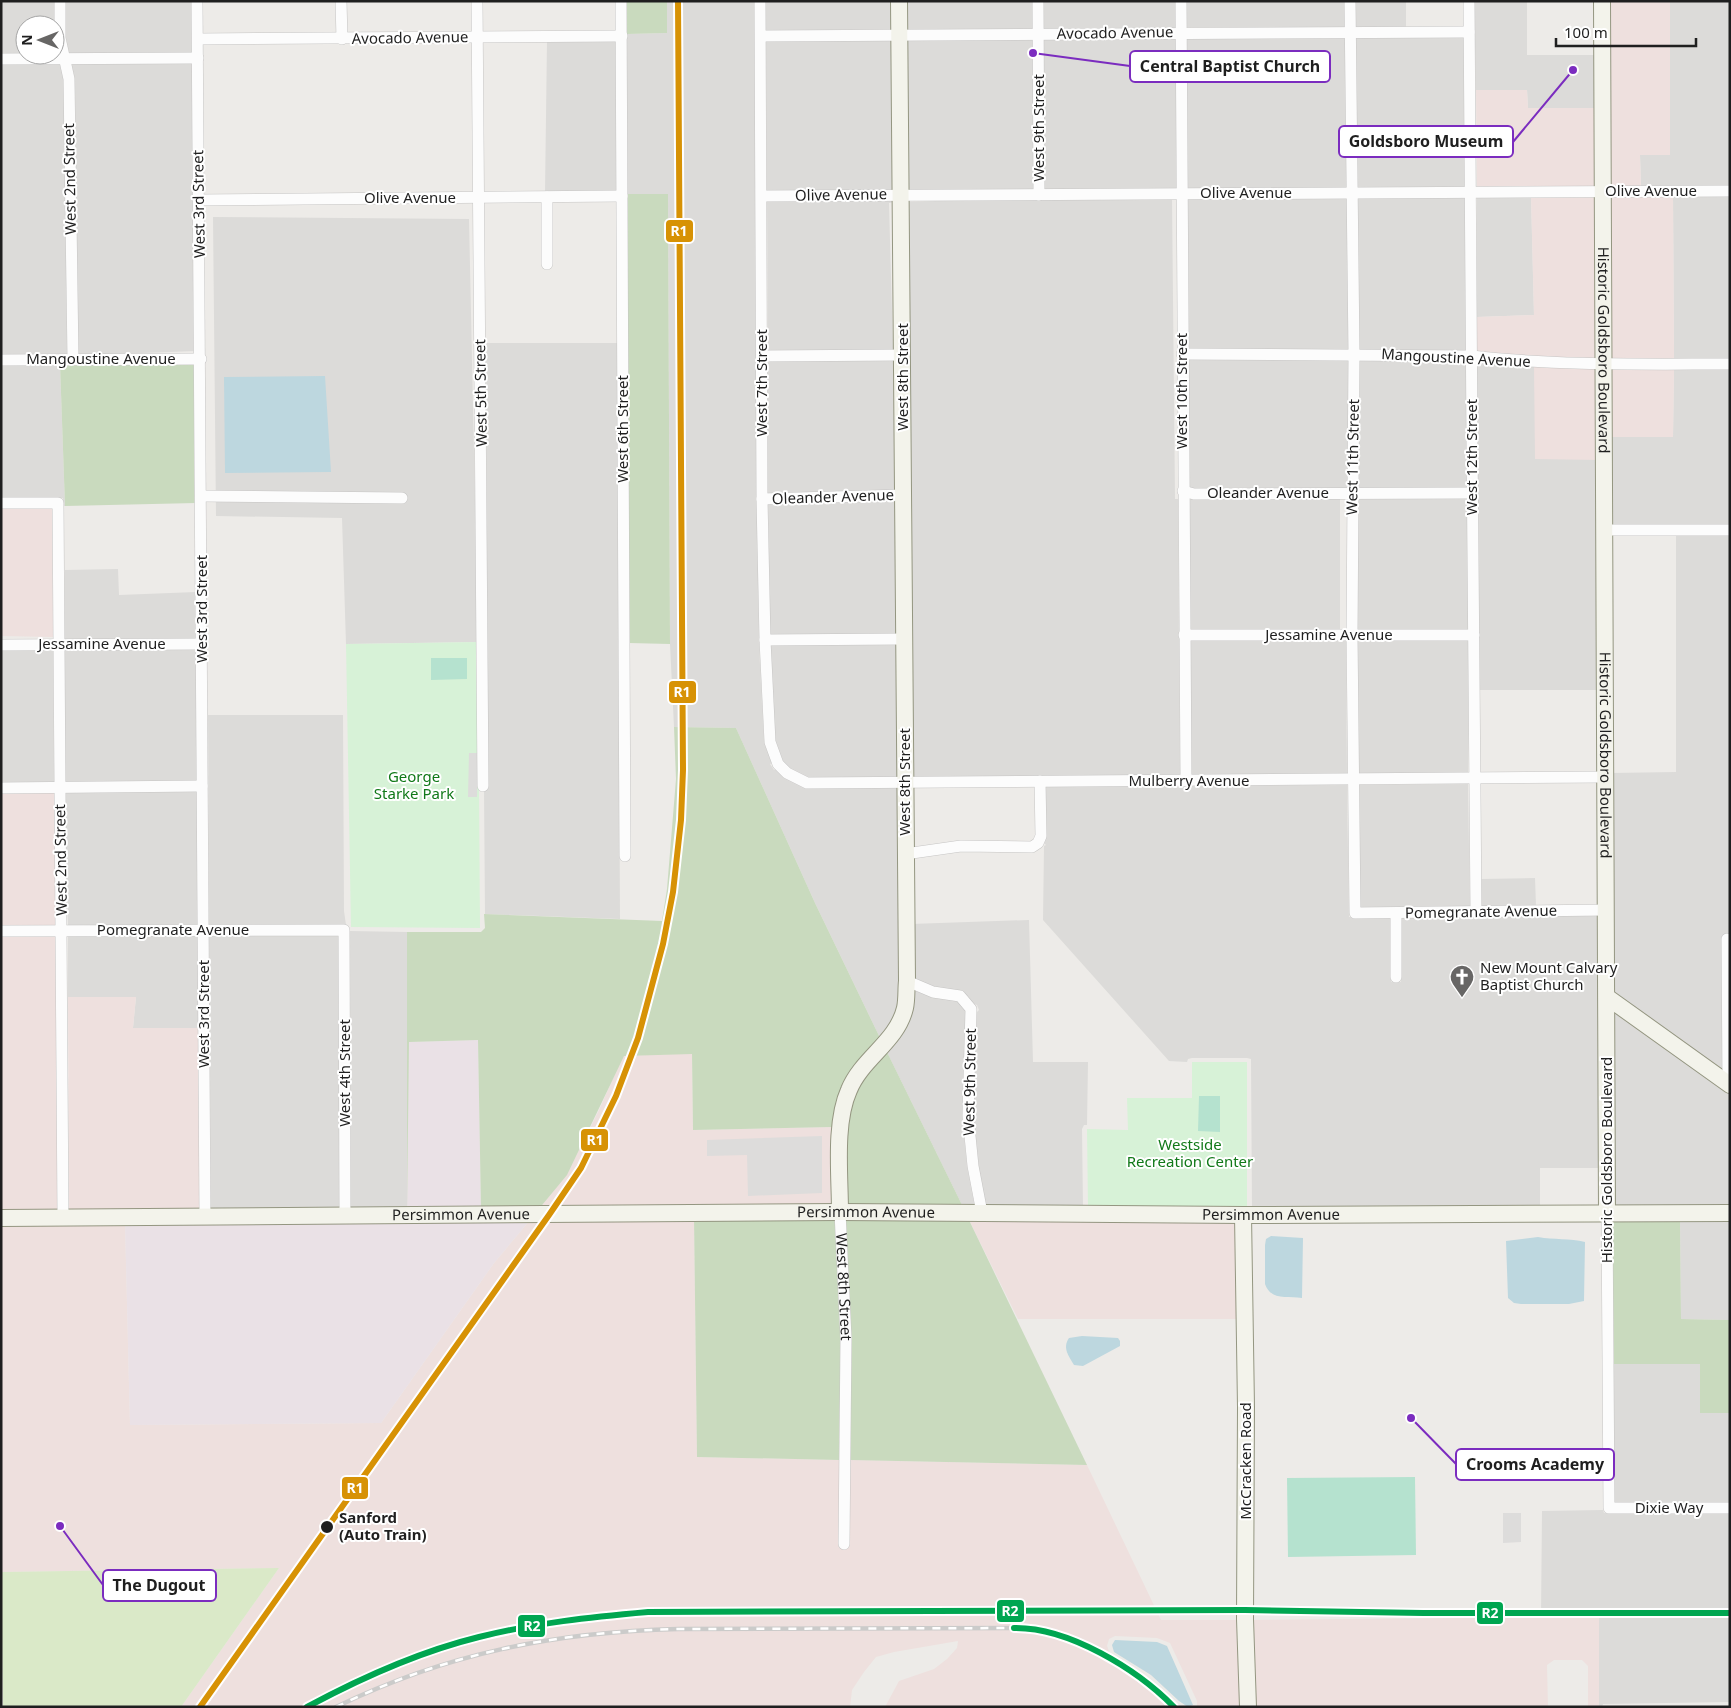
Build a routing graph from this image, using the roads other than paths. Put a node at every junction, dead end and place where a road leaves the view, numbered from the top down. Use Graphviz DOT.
graph roads {
  1 [pos="60,1"];
  2 [pos="197,1"];
  3 [pos="341,1"];
  4 [pos="477,1"];
  5 [pos="621,1"];
  6 [pos="760,1"];
  7 [pos="899,1"];
  8 [pos="1038,1"];
  9 [pos="1181,1"];
  10 [pos="1350,1"];
  11 [pos="1469,1"];
  12 [pos="1602,1"];
  13 [pos="60,15"];
  14 [pos="1350,31"];
  15 [pos="1181,32"];
  16 [pos="1469,32"];
  17 [pos="899,34"];
  18 [pos="1038,34"];
  19 [pos="622,36"];
  20 [pos="761,36"];
  21 [pos="477,37"];
  22 [pos="342,38"];
  23 [pos="198,39"];
  24 [pos="65,58"];
  25 [pos="198,58"];
  26 [pos="1,59"];
  27 [pos="15,59"];
  28 [pos="1602,191"];
  29 [pos="1730,191"];
  30 [pos="1472,192"];
  31 [pos="1181,193"];
  32 [pos="1352,194"];
  33 [pos="901,195"];
  34 [pos="1039,195"];
  35 [pos="622,196"];
  36 [pos="762,196"];
  37 [pos="547,197"];
  38 [pos="478,198"];
  39 [pos="199,200"];
  40 [pos="548,264"];
  41 [pos="1182,354"];
  42 [pos="1354,354"];
  43 [pos="903,355"];
  44 [pos="762,356"];
  45 [pos="1472,356"];
  46 [pos="72,359"];
  47 [pos="201,359"];
  48 [pos="1,360"];
  49 [pos="1604,364"];
  50 [pos="1730,364"];
  51 [pos="1183,491"];
  52 [pos="1352,492"];
  53 [pos="1472,493"];
  54 [pos="903,494"];
  55 [pos="201,496"];
  56 [pos="402,498"];
  57 [pos="762,499"];
  58 [pos="1,502"];
  59 [pos="1604,530"];
  60 [pos="1730,530"];
  61 [pos="1184,635"];
  62 [pos="1352,635"];
  63 [pos="1474,635"];
  64 [pos="904,639"];
  65 [pos="765,640"];
  66 [pos="1,644"];
  67 [pos="58,644"];
  68 [pos="202,644"];
  69 [pos="778,764"];
  70 [pos="1606,777"];
  71 [pos="1474,779"];
  72 [pos="1352,780"];
  73 [pos="1040,781"];
  74 [pos="1186,781"];
  75 [pos="905,782"];
  76 [pos="202,786"];
  77 [pos="483,786"];
  78 [pos="1,788"];
  79 [pos="60,788"];
  80 [pos="905,854"];
  81 [pos="625,856"];
  82 [pos="1606,910"];
  83 [pos="1476,912"];
  84 [pos="1355,913"];
  85 [pos="1396,913"];
  86 [pos="203,929"];
  87 [pos="62,930"];
  88 [pos="344,930"];
  89 [pos="1,931"];
  90 [pos="1727,939"];
  91 [pos="1396,977"];
  92 [pos="906,981"];
  93 [pos="1607,996"];
  94 [pos="1729,1084"];
  95 [pos="840,1212"];
  96 [pos="982,1213"];
  97 [pos="1607,1213"];
  98 [pos="1730,1213"];
  99 [pos="1243,1215"];
  100 [pos="345,1216"];
  101 [pos="63,1217"];
  102 [pos="205,1217"];
  103 [pos="1,1218"];
  104 [pos="1608,1508"];
  105 [pos="1730,1508"];
  106 [pos="844,1544"];
  107 [pos="1248,1707"];
  1 -- 13 [label="street, West 2nd Street"];
  2 -- 23 [label="street, West 3rd Street"];
  3 -- 22 [label="street"];
  4 -- 21 [label="street, West 5th Street"];
  5 -- 19 [label="street, West 6th Street"];
  6 -- 20 [label="street, West 7th Street"];
  7 -- 17 [label="street, West 8th Street"];
  8 -- 18 [label="street, West 9th Street"];
  9 -- 15 [label="street, West 10th Street"];
  10 -- 14 [label="street, West 11th Street"];
  11 -- 16 [label="street, West 12th Street"];
  12 -- 28 [label="street, Historic Goldsboro Boulevard"];
  14 -- 15 [label="street, Avocado Avenue"];
  14 -- 16 [label="street, Avocado Avenue"];
  14 -- 32 [label="street, West 11th Street"];
  15 -- 18 [label="street, Avocado Avenue"];
  15 -- 31 [label="street, West 10th Street"];
  16 -- 30 [label="street, West 12th Street"];
  17 -- 18 [label="street, Avocado Avenue"];
  17 -- 20 [label="street, Avocado Avenue"];
  17 -- 33 [label="street, West 8th Street"];
  18 -- 34 [label="street, West 9th Street"];
  19 -- 21 [label="street, Avocado Avenue"];
  19 -- 35 [label="street, West 6th Street"];
  20 -- 36 [label="street, West 7th Street"];
  21 -- 22 [label="street, Avocado Avenue"];
  21 -- 38 [label="street, West 5th Street"];
  22 -- 23 [label="street, Avocado Avenue"];
  23 -- 25 [label="street, West 3rd Street"];
  24 -- 25 [label="street"];
  24 -- 46 [label="street, West 2nd Street"];
  25 -- 39 [label="street, West 3rd Street"];
  26 -- 27 [label="street"];
  28 -- 29 [label="street, Olive Avenue"];
  28 -- 30 [label="street, Olive Avenue"];
  28 -- 49 [label="street, Historic Goldsboro Boulevard"];
  30 -- 32 [label="street, Olive Avenue"];
  30 -- 45 [label="street, West 12th Street"];
  31 -- 32 [label="street, Olive Avenue"];
  31 -- 34 [label="street, Olive Avenue"];
  31 -- 41 [label="street, West 10th Street"];
  32 -- 42 [label="street, West 11th Street"];
  33 -- 34 [label="street, Olive Avenue"];
  33 -- 36 [label="street, Olive Avenue"];
  33 -- 43 [label="street, West 8th Street"];
  35 -- 37 [label="street, Olive Avenue"];
  35 -- 81 [label="street, West 6th Street"];
  36 -- 44 [label="street, West 7th Street"];
  37 -- 38 [label="street, Olive Avenue"];
  37 -- 40 [label="street"];
  38 -- 39 [label="street, Olive Avenue"];
  38 -- 77 [label="street, West 5th Street"];
  39 -- 47 [label="street, West 3rd Street"];
  41 -- 42 [label="street, Mangoustine Avenue"];
  41 -- 51 [label="street, West 10th Street"];
  42 -- 45 [label="street, Mangoustine Avenue"];
  42 -- 52 [label="street, West 11th Street"];
  43 -- 44 [label="street"];
  43 -- 54 [label="street, West 8th Street"];
  44 -- 57 [label="street, West 7th Street"];
  45 -- 49 [label="street, Mangoustine Avenue"];
  45 -- 53 [label="street, West 12th Street"];
  46 -- 47 [label="street, Mangoustine Avenue"];
  46 -- 48 [label="street, Mangoustine Avenue"];
  47 -- 55 [label="street, West 3rd Street"];
  49 -- 50 [label="street, Mangoustine Avenue"];
  49 -- 59 [label="street, Historic Goldsboro Boulevard"];
  51 -- 52 [label="street, Oleander Avenue"];
  51 -- 61 [label="street, West 10th Street"];
  52 -- 53 [label="street, Oleander Avenue"];
  52 -- 62 [label="street, West 11th Street"];
  53 -- 63 [label="street, West 12th Street"];
  54 -- 57 [label="street, Oleander Avenue"];
  54 -- 64 [label="street, West 8th Street"];
  55 -- 56 [label="street"];
  55 -- 68 [label="street, West 3rd Street"];
  57 -- 65 [label="street, West 7th Street"];
  58 -- 67 [label="street, West 2nd Street"];
  59 -- 60 [label="street"];
  59 -- 70 [label="street, Historic Goldsboro Boulevard"];
  61 -- 62 [label="street, Jessamine Avenue"];
  61 -- 74 [label="street, West 10th Street"];
  62 -- 63 [label="street, Jessamine Avenue"];
  62 -- 72 [label="street, West 11th Street"];
  63 -- 71 [label="street, West 12th Street"];
  64 -- 65 [label="street"];
  64 -- 75 [label="street, West 8th Street"];
  65 -- 69 [label="street, West 7th Street"];
  66 -- 67 [label="street, Jessamine Avenue"];
  67 -- 68 [label="street, Jessamine Avenue"];
  67 -- 79 [label="street, West 2nd Street"];
  68 -- 76 [label="street, West 3rd Street"];
  69 -- 75 [label="street, Mulberry Avenue"];
  70 -- 71 [label="street, Mulberry Avenue"];
  70 -- 82 [label="street, Historic Goldsboro Boulevard"];
  71 -- 72 [label="street, Mulberry Avenue"];
  71 -- 83 [label="street, West 12th Street"];
  72 -- 74 [label="street, Mulberry Avenue"];
  72 -- 84 [label="street, West 11th Street"];
  73 -- 74 [label="street, Mulberry Avenue"];
  73 -- 75 [label="street, Mulberry Avenue"];
  73 -- 80 [label="street"];
  75 -- 80 [label="street, West 8th Street"];
  76 -- 79 [label="street"];
  76 -- 86 [label="street, West 3rd Street"];
  78 -- 79 [label="street"];
  79 -- 87 [label="street, West 2nd Street"];
  80 -- 92 [label="street, West 8th Street"];
  82 -- 83 [label="street, Pomegranate Avenue"];
  82 -- 93 [label="street, Historic Goldsboro Boulevard"];
  83 -- 85 [label="street, Pomegranate Avenue"];
  84 -- 85 [label="street, Pomegranate Avenue"];
  85 -- 91 [label="street"];
  86 -- 87 [label="street, Pomegranate Avenue"];
  86 -- 88 [label="street, Pomegranate Avenue"];
  86 -- 102 [label="street, West 3rd Street"];
  87 -- 89 [label="street, Pomegranate Avenue"];
  87 -- 101 [label="street, West 2nd Street"];
  88 -- 100 [label="street, West 4th Street"];
  90 -- 94 [label="street"];
  92 -- 95 [label="street, West 8th Street"];
  92 -- 96 [label="street, West 9th Street"];
  93 -- 94 [label="street"];
  93 -- 97 [label="street, Historic Goldsboro Boulevard"];
  95 -- 96 [label="street, Persimmon Avenue"];
  95 -- 100 [label="street, Persimmon Avenue"];
  95 -- 106 [label="street, West 8th Street"];
  96 -- 99 [label="street, Persimmon Avenue"];
  97 -- 98 [label="street, Persimmon Avenue"];
  97 -- 99 [label="street, Persimmon Avenue"];
  97 -- 104 [label="street, Historic Goldsboro Boulevard"];
  99 -- 107 [label="street, McCracken Road"];
  100 -- 102 [label="street, Persimmon Avenue"];
  101 -- 102 [label="street, Persimmon Avenue"];
  101 -- 103 [label="street, Persimmon Avenue"];
  104 -- 105 [label="street, Dixie Way"];
}
